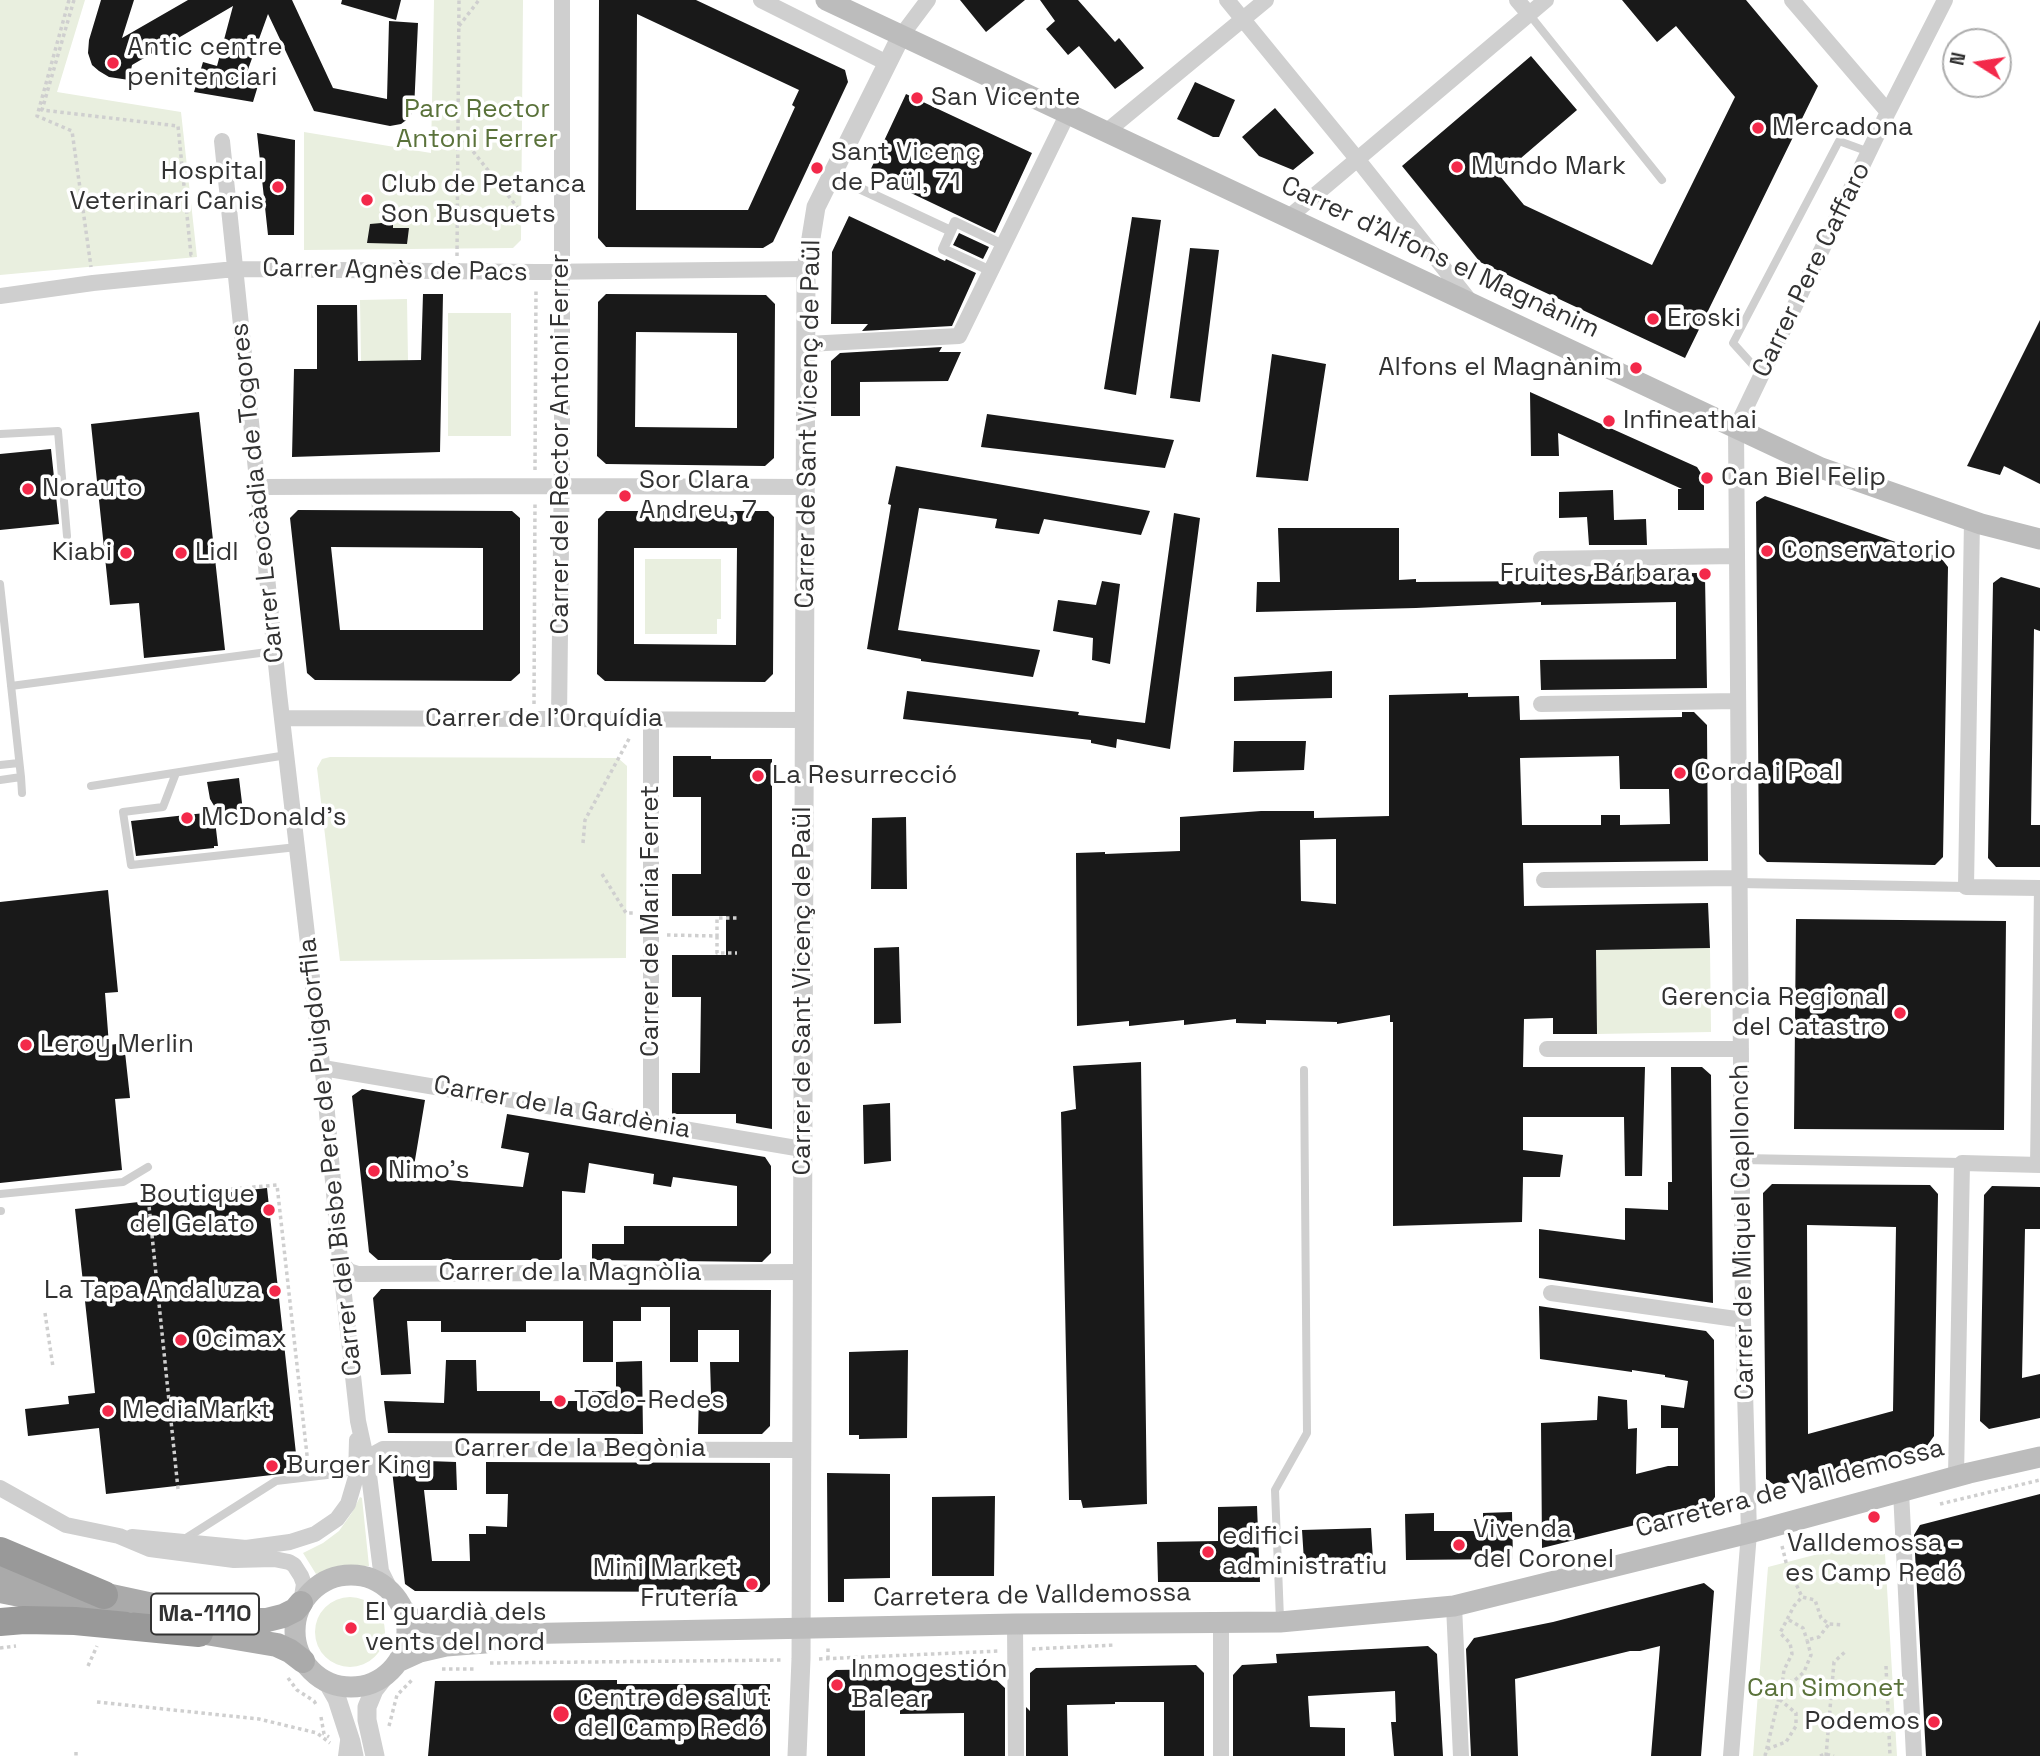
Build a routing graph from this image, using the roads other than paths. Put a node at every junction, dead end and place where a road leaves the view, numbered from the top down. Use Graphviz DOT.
graph roads {
  1 [pos="562,0"];
  2 [pos="761,0"];
  3 [pos="826,0"];
  4 [pos="928,0"];
  5 [pos="1227,0"];
  6 [pos="1266,0"];
  7 [pos="1517,0"];
  8 [pos="1546,0"];
  9 [pos="1793,0"];
  10 [pos="1945,0"];
  11 [pos="1529,14"];
  12 [pos="1243,20"];
  13 [pos="901,36"];
  14 [pos="887,63"];
  15 [pos="1888,112"];
  16 [pos="1068,113"];
  17 [pos="1106,132"];
  18 [pos="222,141"];
  19 [pos="1869,152"];
  20 [pos="1358,159"];
  21 [pos="831,174"];
  22 [pos="1662,180"];
  23 [pos="1289,218"];
  24 [pos="951,231"];
  25 [pos="1003,245"];
  26 [pos="235,269"];
  27 [pos="806,269"];
  28 [pos="991,271"];
  29 [pos="562,272"];
  30 [pos="0,296"];
  31 [pos="1471,303"];
  32 [pos="807,344"];
  33 [pos="1761,374"];
  34 [pos="1736,428"];
  35 [pos="0,434"];
  36 [pos="562,486"];
  37 [pos="259,487"];
  38 [pos="806,487"];
  39 [pos="1972,520"];
  40 [pos="67,537"];
  41 [pos="2040,539"];
  42 [pos="1737,556"];
  43 [pos="1541,559"];
  44 [pos="0,584"];
  45 [pos="275,651"];
  46 [pos="11,685"];
  47 [pos="1738,702"];
  48 [pos="1541,704"];
  49 [pos="282,718"];
  50 [pos="559,719"];
  51 [pos="651,719"];
  52 [pos="805,720"];
  53 [pos="287,755"];
  54 [pos="19,763"];
  55 [pos="0,765"];
  56 [pos="176,773"];
  57 [pos="21,777"];
  58 [pos="0,780"];
  59 [pos="90,786"];
  60 [pos="22,793"];
  61 [pos="297,846"];
  62 [pos="1544,880"];
  63 [pos="1739,881"];
  64 [pos="1966,887"];
  65 [pos="2040,888"];
  66 [pos="1547,1049"];
  67 [pos="1741,1049"];
  68 [pos="323,1068"];
  69 [pos="1304,1070"];
  70 [pos="651,1122"];
  71 [pos="802,1149"];
  72 [pos="1742,1159"];
  73 [pos="1962,1163"];
  74 [pos="2038,1165"];
  75 [pos="148,1167"];
  76 [pos="0,1194"];
  77 [pos="341,1262"];
  78 [pos="803,1272"];
  79 [pos="1551,1293"];
  80 [pos="1743,1320"];
  81 [pos="802,1450"];
  82 [pos="2040,1457"];
  83 [pos="362,1463"];
  84 [pos="1956,1476"];
  85 [pos="0,1488"];
  86 [pos="1901,1491"];
  87 [pos="1749,1533"];
  88 [pos="119,1536"];
  89 [pos="180,1541"];
  90 [pos="0,1551"];
  91 [pos="0,1572"];
  92 [pos="0,1591"];
  93 [pos="104,1595"];
  94 [pos="397,1600"];
  95 [pos="301,1603"];
  96 [pos="1454,1606"];
  97 [pos="0,1622"];
  98 [pos="1280,1622"];
  99 [pos="1221,1623"];
  100 [pos="1015,1624"];
  101 [pos="801,1630"];
  102 [pos="199,1633"];
  103 [pos="509,1634"];
  104 [pos="294,1668"];
  105 [pos="391,1669"];
  106 [pos="323,1680"];
  107 [pos="335,1729"];
  108 [pos="342,1756"];
  109 [pos="354,1756"];
  110 [pos="375,1756"];
  111 [pos="797,1756"];
  112 [pos="1016,1756"];
  113 [pos="1221,1756"];
  114 [pos="1461,1756"];
  115 [pos="1731,1756"];
  116 [pos="1914,1756"];
  1 -- 29 [label="street, Carrer del Rector Antoni Ferrer"];
  2 -- 14 [label="street"];
  3 -- 13 [label="main road, Carrer d'Alfons el Magnànim"];
  4 -- 13 [label="street"];
  5 -- 12 [label="street"];
  6 -- 12 [label="street"];
  7 -- 11 [label="street"];
  8 -- 11 [label="street"];
  9 -- 15 [label="street"];
  10 -- 15 [label="street, Carrer Pere Caffaro"];
  11 -- 20 [label="street"];
  11 -- 22 [label="lane"];
  12 -- 17 [label="street"];
  12 -- 20 [label="street"];
  13 -- 14 [label="street, Carrer de Sant Vicenç de Paül"];
  13 -- 16 [label="main road, Carrer d'Alfons el Magnànim"];
  14 -- 21 [label="street, Carrer de Sant Vicenç de Paül"];
  15 -- 19 [label="street, Carrer Pere Caffaro"];
  16 -- 17 [label="main road, Carrer d'Alfons el Magnànim"];
  16 -- 25 [label="street"];
  17 -- 23 [label="main road, Carrer d'Alfons el Magnànim"];
  18 -- 26 [label="street"];
  19 -- 33 [label="street, Carrer Pere Caffaro"];
  19 -- 33 [label="lane"];
  20 -- 23 [label="street"];
  20 -- 31 [label="street"];
  21 -- 24 [label="street"];
  21 -- 27 [label="street, Carrer de Sant Vicenç de Paül"];
  23 -- 31 [label="main road, Carrer d'Alfons el Magnànim"];
  24 -- 25 [label="street"];
  24 -- 28 [label="street"];
  25 -- 28 [label="street"];
  26 -- 29 [label="street, Carrer Agnès de Pacs"];
  26 -- 30 [label="street, Carrer Agnès de Pacs"];
  26 -- 37 [label="street, Carrer Leocàdia de Togores"];
  27 -- 29 [label="street, Carrer Agnès de Pacs"];
  27 -- 32 [label="street, Carrer de Sant Vicenç de Paül"];
  28 -- 32 [label="street"];
  29 -- 36 [label="street, Carrer del Rector Antoni Ferrer"];
  31 -- 34 [label="main road, Carrer d'Alfons el Magnànim"];
  32 -- 38 [label="street, Carrer de Sant Vicenç de Paül"];
  33 -- 34 [label="street, Carrer Pere Caffaro"];
  34 -- 39 [label="main road, Carrer d'Alfons el Magnànim"];
  34 -- 42 [label="street, Carrer de Miquel Capllonch"];
  35 -- 40 [label="lane"];
  36 -- 37 [label="street"];
  36 -- 38 [label="street"];
  36 -- 50 [label="street, Carrer del Rector Antoni Ferrer"];
  37 -- 45 [label="street, Carrer Leocàdia de Togores"];
  38 -- 52 [label="street, Carrer de Sant Vicenç de Paül"];
  39 -- 41 [label="main road, Carrer d'Alfons el Magnànim"];
  39 -- 64 [label="street"];
  42 -- 43 [label="street"];
  42 -- 47 [label="street, Carrer de Miquel Capllonch"];
  44 -- 46 [label="lane"];
  45 -- 46 [label="lane"];
  45 -- 49 [label="street, Carrer Leocàdia de Togores"];
  46 -- 54 [label="lane"];
  47 -- 48 [label="street"];
  47 -- 63 [label="street, Carrer de Miquel Capllonch"];
  49 -- 50 [label="street, Carrer de l'Orquídia"];
  49 -- 53 [label="street, Carrer del Bisbe Pere de Puigdorfila"];
  50 -- 51 [label="street, Carrer de l'Orquídia"];
  51 -- 52 [label="street, Carrer de l'Orquídia"];
  51 -- 70 [label="street, Carrer de Maria Ferret"];
  52 -- 71 [label="street, Carrer de Sant Vicenç de Paül"];
  53 -- 56 [label="lane"];
  53 -- 61 [label="street, Carrer del Bisbe Pere de Puigdorfila"];
  54 -- 55 [label="lane"];
  54 -- 57 [label="lane"];
  56 -- 59 [label="lane"];
  56 -- 61 [label="lane"];
  57 -- 58 [label="lane"];
  57 -- 60 [label="lane"];
  61 -- 68 [label="street, Carrer del Bisbe Pere de Puigdorfila"];
  62 -- 63 [label="street"];
  63 -- 64 [label="street"];
  63 -- 67 [label="street, Carrer de Miquel Capllonch"];
  64 -- 65 [label="street"];
  65 -- 74 [label="street"];
  66 -- 67 [label="street"];
  67 -- 72 [label="street, Carrer de Miquel Capllonch"];
  68 -- 70 [label="street, Carrer de la Gardènia"];
  68 -- 77 [label="street, Carrer del Bisbe Pere de Puigdorfila"];
  69 -- 98 [label="lane"];
  70 -- 71 [label="street, Carrer de la Gardènia"];
  71 -- 78 [label="street, Carrer de Sant Vicenç de Paül"];
  72 -- 73 [label="street"];
  72 -- 80 [label="street, Carrer de Miquel Capllonch"];
  73 -- 74 [label="street"];
  73 -- 84 [label="street"];
  75 -- 76 [label="lane"];
  77 -- 78 [label="street, Carrer de la Magnòlia"];
  77 -- 83 [label="street, Carrer del Bisbe Pere de Puigdorfila"];
  78 -- 81 [label="street, Carrer de Sant Vicenç de Paül"];
  79 -- 80 [label="street"];
  80 -- 87 [label="street, Carrer de Miquel Capllonch"];
  81 -- 83 [label="street, Carrer de la Begònia"];
  81 -- 101 [label="street, Carrer de Sant Vicenç de Paül"];
  82 -- 84 [label="main road, Carretera de Valldemossa"];
  83 -- 89 [label="lane"];
  83 -- 89 [label="street"];
  83 -- 94 [label="street, Carrer del Bisbe Pere de Puigdorfila"];
  84 -- 86 [label="main road, Carretera de Valldemossa"];
  85 -- 88 [label="street"];
  86 -- 87 [label="main road, Carretera de Valldemossa"];
  86 -- 116 [label="street"];
  87 -- 96 [label="main road, Carretera de Valldemossa"];
  87 -- 115 [label="street, Carrer de Miquel Capllonch"];
  88 -- 89 [label="street"];
  88 -- 95 [label="street"];
  90 -- 93 [label="highway"];
  91 -- 93 [label="main road, Ma-1110"];
  92 -- 102 [label="main road"];
  93 -- 95 [label="main road, Ma-1110"];
  94 -- 95 [label="main road"];
  94 -- 103 [label="main road, Carretera de Valldemossa"];
  94 -- 105 [label="main road"];
  95 -- 104 [label="main road"];
  96 -- 98 [label="main road, Carretera de Valldemossa"];
  96 -- 114 [label="street"];
  97 -- 102 [label="highway"];
  98 -- 99 [label="main road, Carretera de Valldemossa"];
  99 -- 100 [label="main road, Carretera de Valldemossa"];
  99 -- 113 [label="street"];
  100 -- 101 [label="main road, Carretera de Valldemossa"];
  100 -- 112 [label="street"];
  101 -- 103 [label="main road, Carretera de Valldemossa"];
  101 -- 111 [label="street, Carrer de Sant Vicenç de Paül"];
  102 -- 104 [label="main road"];
  103 -- 105 [label="main road, Carretera de Valldemossa"];
  104 -- 106 [label="main road"];
  105 -- 106 [label="main road"];
  105 -- 110 [label="street"];
  106 -- 107 [label="street"];
  107 -- 108 [label="lane"];
  107 -- 109 [label="street"];
}
